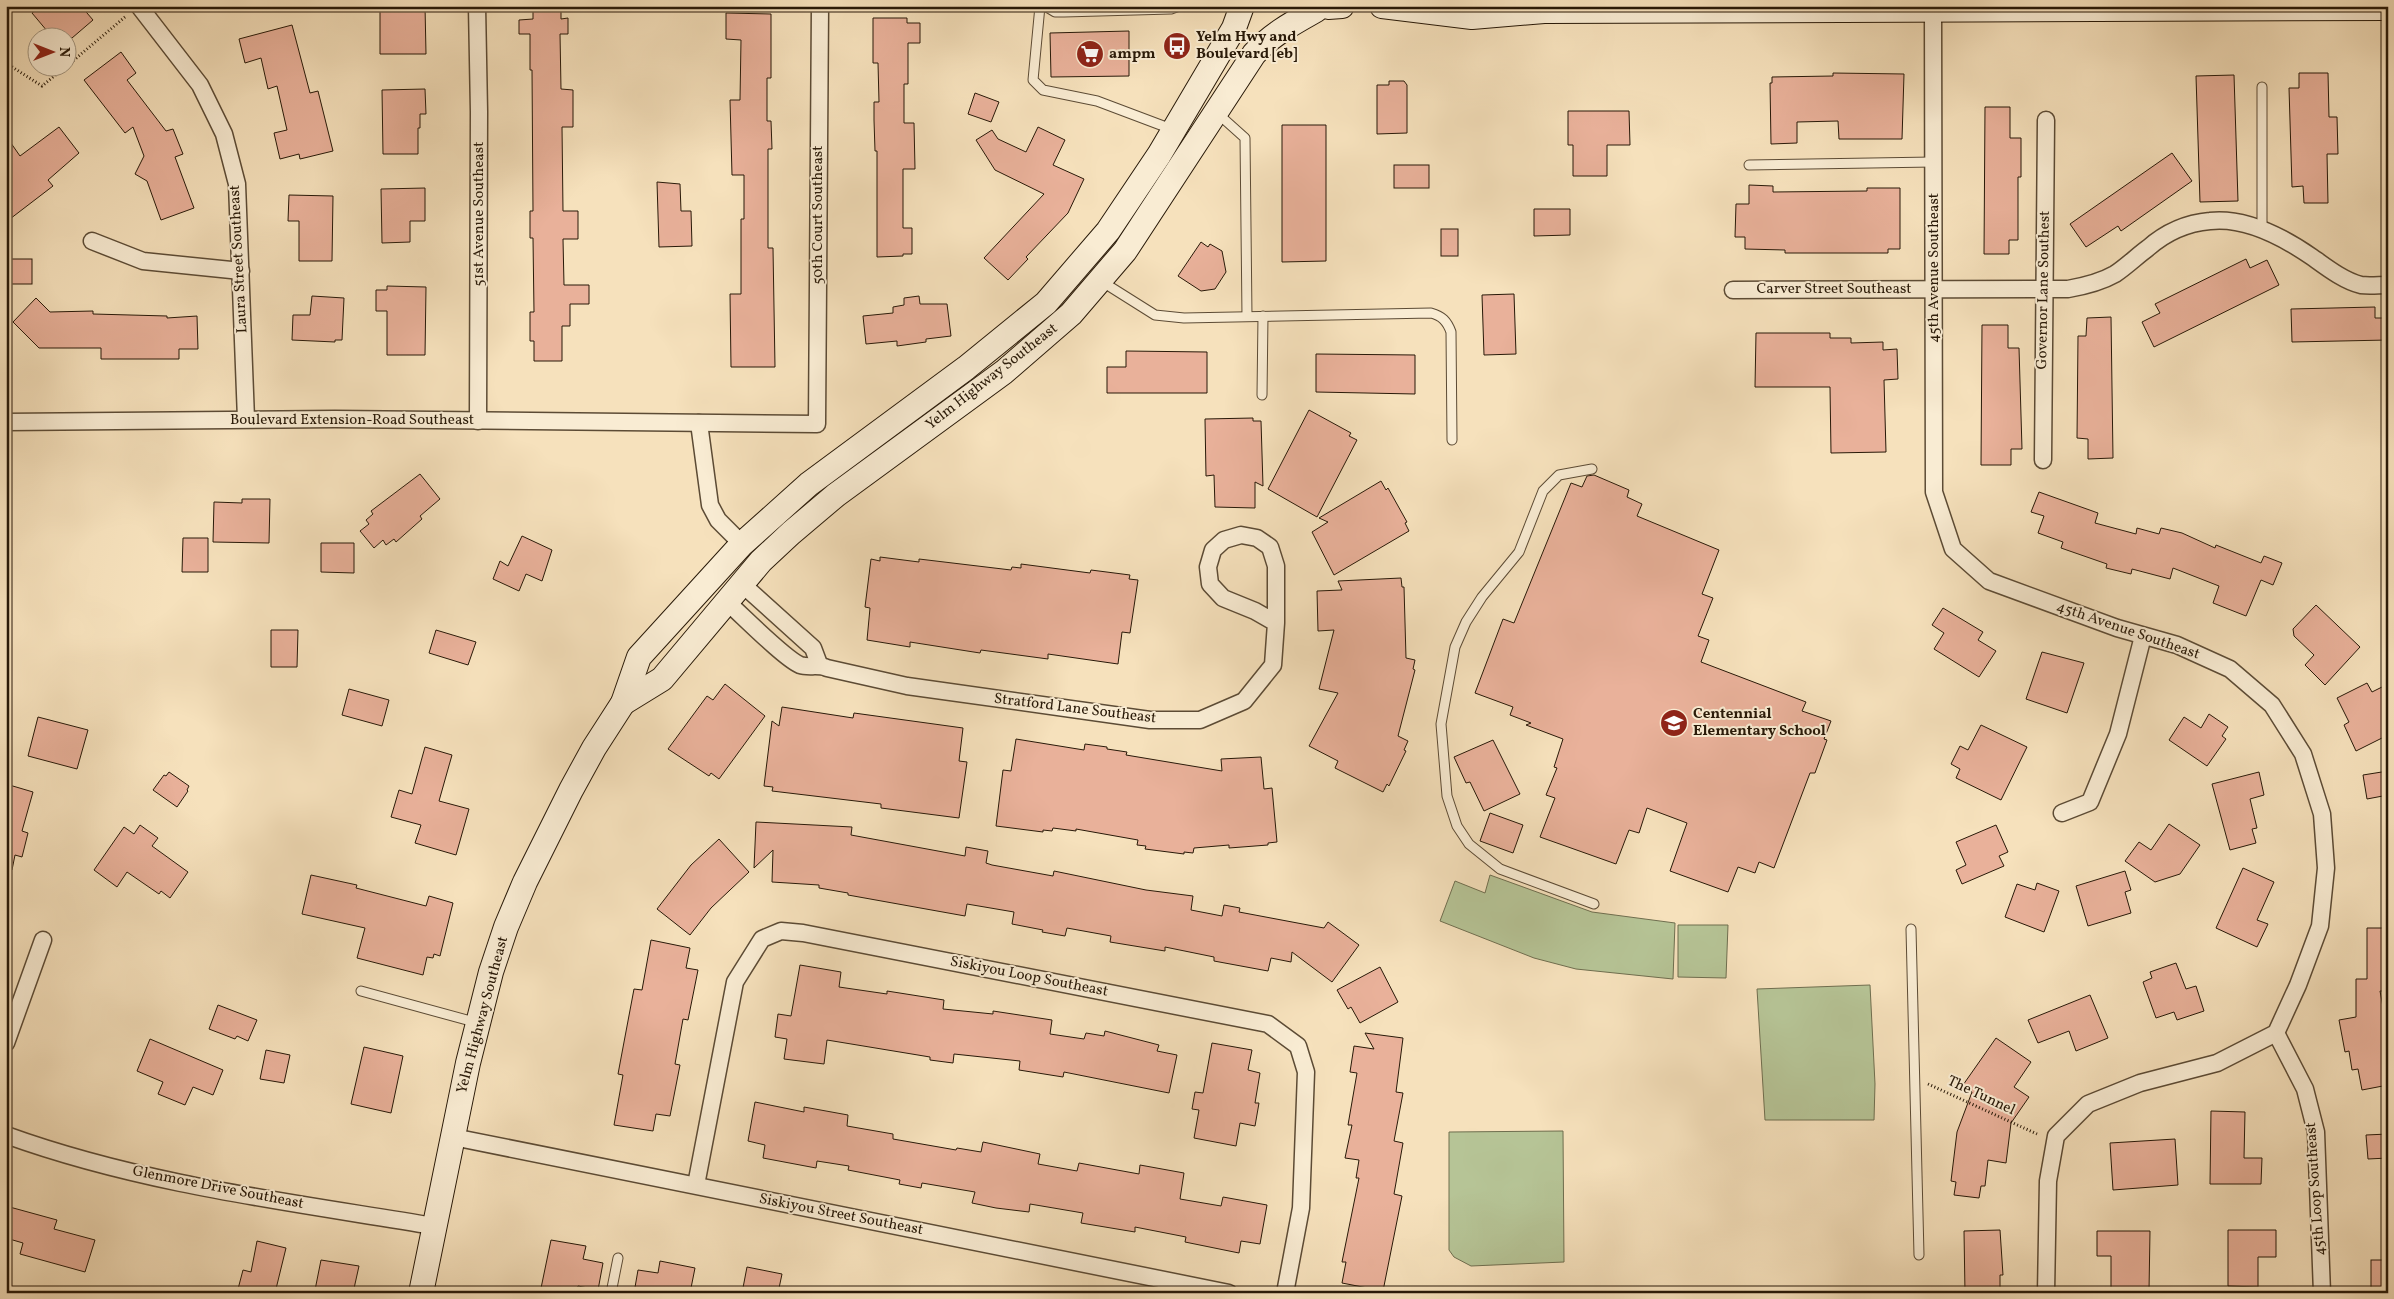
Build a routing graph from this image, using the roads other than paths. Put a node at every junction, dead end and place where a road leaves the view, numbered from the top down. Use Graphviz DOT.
graph roads {
  1 [pos="477,6"];
  2 [pos="820,6"];
  3 [pos="1040,6"];
  4 [pos="1045,6"];
  5 [pos="1179,6"];
  6 [pos="1242,6"];
  7 [pos="1286,6"];
  8 [pos="1382,6"];
  9 [pos="142,7"];
  10 [pos="1329,7"];
  11 [pos="2323,8"];
  12 [pos="2353,8"];
  13 [pos="2388,8"];
  14 [pos="1536,9"];
  15 [pos="1933,10"];
  16 [pos="2262,87"];
  17 [pos="1216,112"];
  18 [pos="2046,120"];
  19 [pos="1174,130"];
  20 [pos="1933,162"];
  21 [pos="1748,165"];
  22 [pos="2262,230"];
  23 [pos="92,241"];
  24 [pos="241,271"];
  25 [pos="1101,281"];
  26 [pos="2388,285"];
  27 [pos="1934,289"];
  28 [pos="2044,289"];
  29 [pos="1733,290"];
  30 [pos="1247,316"];
  31 [pos="1263,316"];
  32 [pos="1262,395"];
  33 [pos="246,419"];
  34 [pos="478,421"];
  35 [pos="6,422"];
  36 [pos="699,423"];
  37 [pos="817,424"];
  38 [pos="1452,440"];
  39 [pos="2043,460"];
  40 [pos="1592,469"];
  41 [pos="742,544"];
  42 [pos="734,592"];
  43 [pos="1276,623"];
  44 [pos="2143,636"];
  45 [pos="818,664"];
  46 [pos="623,703"];
  47 [pos="2062,813"];
  48 [pos="1594,904"];
  49 [pos="1911,929"];
  50 [pos="43,940"];
  51 [pos="361,991"];
  52 [pos="478,1023"];
  53 [pos="2276,1034"];
  54 [pos="6,1043"];
  55 [pos="6,1134"];
  56 [pos="453,1137"];
  57 [pos="696,1185"];
  58 [pos="434,1226"];
  59 [pos="1919,1255"];
  60 [pos="618,1258"];
  61 [pos="421,1293"];
  62 [pos="611,1293"];
  63 [pos="1229,1293"];
  64 [pos="1285,1293"];
  65 [pos="2046,1293"];
  66 [pos="2322,1293"];
  1 -- 34 [label="street, 51st Avenue Southeast"];
  2 -- 37 [label="street, 50th Court Southeast"];
  3 -- 19 [label="lane"];
  4 -- 5 [label="lane"];
  6 -- 19 [label="main road, Yelm Highway Southeast"];
  7 -- 10 [label="main road"];
  8 -- 14 [label="main road"];
  9 -- 24 [label="street, Laura Street Southeast"];
  10 -- 17 [label="main road, Yelm Highway Southeast"];
  11 -- 12 [label="main road"];
  11 -- 15 [label="main road"];
  12 -- 13 [label="main road"];
  14 -- 15 [label="main road"];
  15 -- 20 [label="street, 45th Avenue Southeast"];
  16 -- 22 [label="lane"];
  17 -- 25 [label="main road, Yelm Highway Southeast"];
  17 -- 30 [label="lane"];
  18 -- 28 [label="street, Governor Lane Southest"];
  19 -- 41 [label="main road, Yelm Highway Southeast"];
  20 -- 21 [label="lane"];
  20 -- 27 [label="street, 45th Avenue Southeast"];
  22 -- 26 [label="street, Carver Street Southeast"];
  22 -- 28 [label="street, Carver Street Southeast"];
  23 -- 24 [label="street"];
  24 -- 33 [label="street, Laura Street Southeast"];
  25 -- 30 [label="lane"];
  25 -- 42 [label="main road, Yelm Highway Southeast"];
  27 -- 28 [label="street, Carver Street Southeast"];
  27 -- 29 [label="street, Carver Street Southeast"];
  27 -- 44 [label="street, 45th Avenue Southeast"];
  28 -- 39 [label="street, Governor Lane Southest"];
  30 -- 31 [label="lane"];
  31 -- 32 [label="lane"];
  31 -- 38 [label="lane"];
  33 -- 34 [label="street, Boulevard Extension-Road Southeast"];
  33 -- 35 [label="street, Boulevard Extension-Road Southeast"];
  34 -- 36 [label="street, Boulevard Extension-Road Southeast"];
  36 -- 37 [label="street, Boulevard Extension-Road Southeast"];
  36 -- 41 [label="street"];
  40 -- 48 [label="lane"];
  41 -- 46 [label="main road, Yelm Highway Southeast"];
  42 -- 45 [label="street"];
  42 -- 45 [label="street, Stratford Lane Southeast"];
  42 -- 46 [label="main road, Yelm Highway Southeast"];
  43 -- 43 [label="street, Stratford Lane Southeast"];
  43 -- 45 [label="street, Stratford Lane Southeast"];
  44 -- 47 [label="street"];
  44 -- 53 [label="street, 45th Avenue Southeast"];
  46 -- 52 [label="main road, Yelm Highway Southeast"];
  49 -- 59 [label="lane"];
  50 -- 54 [label="street"];
  51 -- 52 [label="lane"];
  52 -- 56 [label="main road, Yelm Highway Southeast"];
  53 -- 65 [label="street"];
  53 -- 66 [label="street, 45th Loop Southeast"];
  55 -- 58 [label="street, Glenmore Drive Southeast"];
  56 -- 57 [label="street, Siskiyou Street Southeast"];
  56 -- 58 [label="main road, Yelm Highway Southeast"];
  57 -- 63 [label="street, Siskiyou Street Southeast"];
  57 -- 64 [label="street, Siskiyou Loop Southeast"];
  58 -- 61 [label="main road, Yelm Highway Southeast"];
  60 -- 62 [label="lane"];
}
